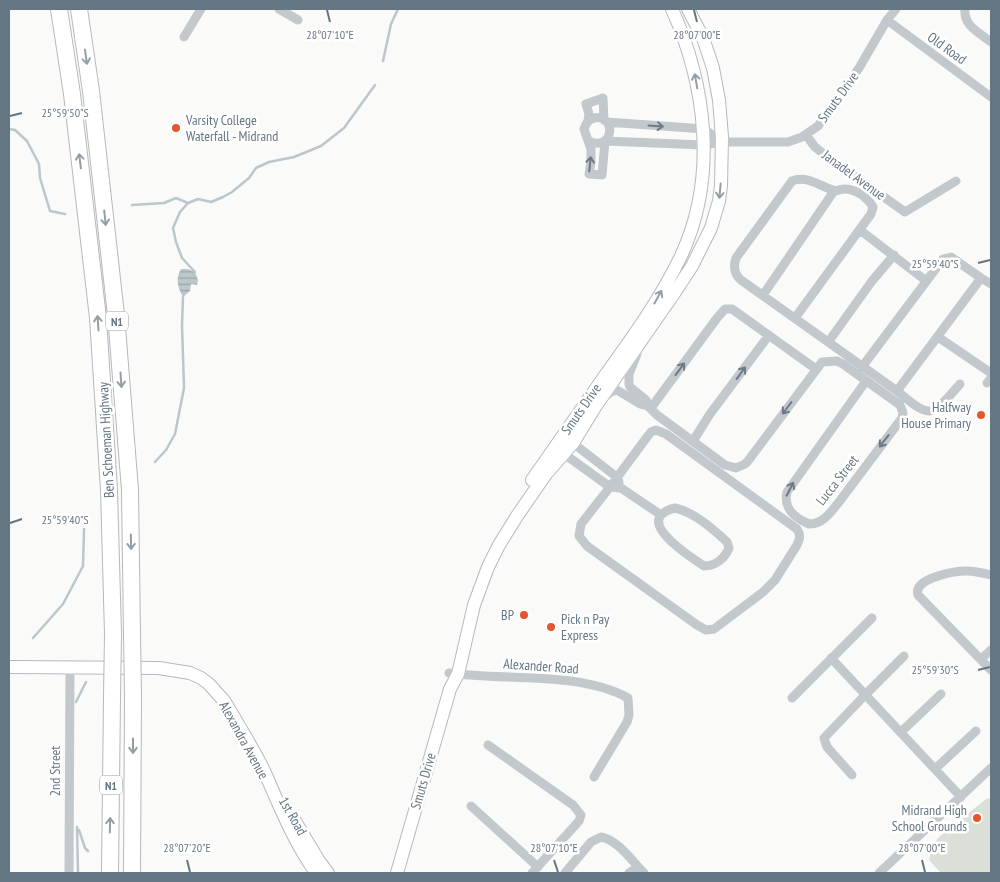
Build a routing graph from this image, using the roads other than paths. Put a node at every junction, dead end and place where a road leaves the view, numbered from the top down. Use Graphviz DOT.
graph roads {
  1 [pos="59,9"];
  2 [pos="79,9"];
  3 [pos="201,9"];
  4 [pos="279,9"];
  5 [pos="672,9"];
  6 [pos="688,9"];
  7 [pos="896,9"];
  8 [pos="965,9"];
  9 [pos="298,20"];
  10 [pos="887,20"];
  11 [pos="184,37"];
  12 [pos="991,42"];
  13 [pos="991,97"];
  14 [pos="588,121"];
  15 [pos="606,121"];
  16 [pos="704,129"];
  17 [pos="806,135"];
  18 [pos="721,136"];
  19 [pos="589,141"];
  20 [pos="605,141"];
  21 [pos="704,145"];
  22 [pos="956,180"];
  23 [pos="834,191"];
  24 [pos="860,230"];
  25 [pos="894,256"];
  26 [pos="981,278"];
  27 [pos="925,280"];
  28 [pos="991,284"];
  29 [pos="763,295"];
  30 [pos="795,318"];
  31 [pos="648,331"];
  32 [pos="769,335"];
  33 [pos="938,336"];
  34 [pos="829,341"];
  35 [pos="862,367"];
  36 [pos="816,369"];
  37 [pos="991,373"];
  38 [pos="866,381"];
  39 [pos="629,384"];
  40 [pos="960,384"];
  41 [pos="897,391"];
  42 [pos="622,392"];
  43 [pos="595,407"];
  44 [pos="650,407"];
  45 [pos="562,435"];
  46 [pos="693,441"];
  47 [pos="573,443"];
  48 [pos="560,451"];
  49 [pos="618,478"];
  50 [pos="610,487"];
  51 [pos="621,488"];
  52 [pos="661,515"];
  53 [pos="991,575"];
  54 [pos="872,618"];
  55 [pos="991,650"];
  56 [pos="904,656"];
  57 [pos="831,658"];
  58 [pos="982,659"];
  59 [pos="9,667"];
  60 [pos="70,668"];
  61 [pos="991,670"];
  62 [pos="453,673"];
  63 [pos="866,694"];
  64 [pos="941,694"];
  65 [pos="792,698"];
  66 [pos="976,731"];
  67 [pos="901,732"];
  68 [pos="488,745"];
  69 [pos="935,768"];
  70 [pos="991,768"];
  71 [pos="852,775"];
  72 [pos="594,777"];
  73 [pos="961,797"];
  74 [pos="470,806"];
  75 [pos="317,867"];
  76 [pos="535,870"];
  77 [pos="640,870"];
  78 [pos="68,873"];
  79 [pos="110,873"];
  80 [pos="132,873"];
  81 [pos="328,873"];
  82 [pos="397,873"];
  83 [pos="565,873"];
  84 [pos="630,873"];
  85 [pos="879,873"];
  79 -- 1 [label="highway, Ben Schoeman Highway / N1, one-way, bridge"];
  2 -- 80 [label="highway, Ben Schoeman Highway / N1, one-way, bridge"];
  3 -- 11 [label="street"];
  4 -- 9 [label="street"];
  16 -- 5 [label="main road, one-way"];
  6 -- 18 [label="main road"];
  7 -- 10 [label="street, Smuts Drive"];
  8 -- 12 [label="street"];
  10 -- 13 [label="street, Old Road"];
  10 -- 17 [label="street, Smuts Drive"];
  14 -- 15 [label="street"];
  14 -- 15 [label="street"];
  14 -- 19 [label="street"];
  15 -- 16 [label="street, one-way"];
  15 -- 20 [label="street"];
  16 -- 18 [label="street"];
  16 -- 21 [label="main road, Smuts Drive"];
  17 -- 18 [label="street, Smuts Drive"];
  17 -- 22 [label="street, Janadel Avenue"];
  18 -- 21 [label="street"];
  18 -- 31 [label="main road, Smuts Drive, one-way"];
  19 -- 20 [label="street"];
  20 -- 19 [label="street, one-way"];
  20 -- 21 [label="street"];
  45 -- 21 [label="main road, Smuts Drive, one-way"];
  23 -- 24 [label="street"];
  23 -- 29 [label="street"];
  23 -- 29 [label="street"];
  24 -- 25 [label="street"];
  24 -- 30 [label="street"];
  25 -- 27 [label="street"];
  25 -- 34 [label="street"];
  26 -- 27 [label="street"];
  26 -- 28 [label="street"];
  26 -- 33 [label="street"];
  27 -- 35 [label="street"];
  29 -- 30 [label="street"];
  30 -- 34 [label="street"];
  31 -- 39 [label="street"];
  31 -- 43 [label="main road, Smuts Drive"];
  32 -- 36 [label="street"];
  44 -- 32 [label="street, one-way"];
  46 -- 32 [label="street, one-way"];
  33 -- 37 [label="street"];
  33 -- 41 [label="street"];
  34 -- 35 [label="street"];
  35 -- 41 [label="street"];
  36 -- 38 [label="street"];
  36 -- 46 [label="street, one-way"];
  38 -- 38 [label="street, Lucca Street, one-way"];
  39 -- 42 [label="street"];
  39 -- 44 [label="street"];
  40 -- 41 [label="street"];
  42 -- 43 [label="street"];
  42 -- 44 [label="street"];
  43 -- 47 [label="main road, Smuts Drive"];
  44 -- 46 [label="street"];
  45 -- 47 [label="street"];
  45 -- 48 [label="main road, Smuts Drive"];
  47 -- 48 [label="main road, Smuts Drive"];
  47 -- 49 [label="street"];
  48 -- 50 [label="street"];
  48 -- 62 [label="main road, Smuts Drive"];
  49 -- 50 [label="street"];
  49 -- 50 [label="street"];
  49 -- 51 [label="street"];
  50 -- 51 [label="street"];
  51 -- 52 [label="street"];
  52 -- 52 [label="street"];
  53 -- 58 [label="street"];
  54 -- 57 [label="street"];
  55 -- 58 [label="street"];
  56 -- 63 [label="street"];
  57 -- 63 [label="street"];
  57 -- 65 [label="street"];
  58 -- 61 [label="street"];
  59 -- 60 [label="main road, Alexandra Avenue"];
  60 -- 75 [label="main road, Alexandra Avenue"];
  60 -- 78 [label="street, 2nd Street"];
  62 -- 72 [label="street, Alexander Road"];
  62 -- 82 [label="main road, Smuts Drive"];
  63 -- 67 [label="street"];
  63 -- 71 [label="street"];
  64 -- 67 [label="street"];
  66 -- 69 [label="street"];
  67 -- 69 [label="street"];
  68 -- 76 [label="street"];
  69 -- 73 [label="street"];
  70 -- 73 [label="street"];
  73 -- 85 [label="street"];
  74 -- 76 [label="street"];
  75 -- 81 [label="main road, Alexandra Avenue"];
  77 -- 83 [label="street"];
  77 -- 84 [label="street"];
}
